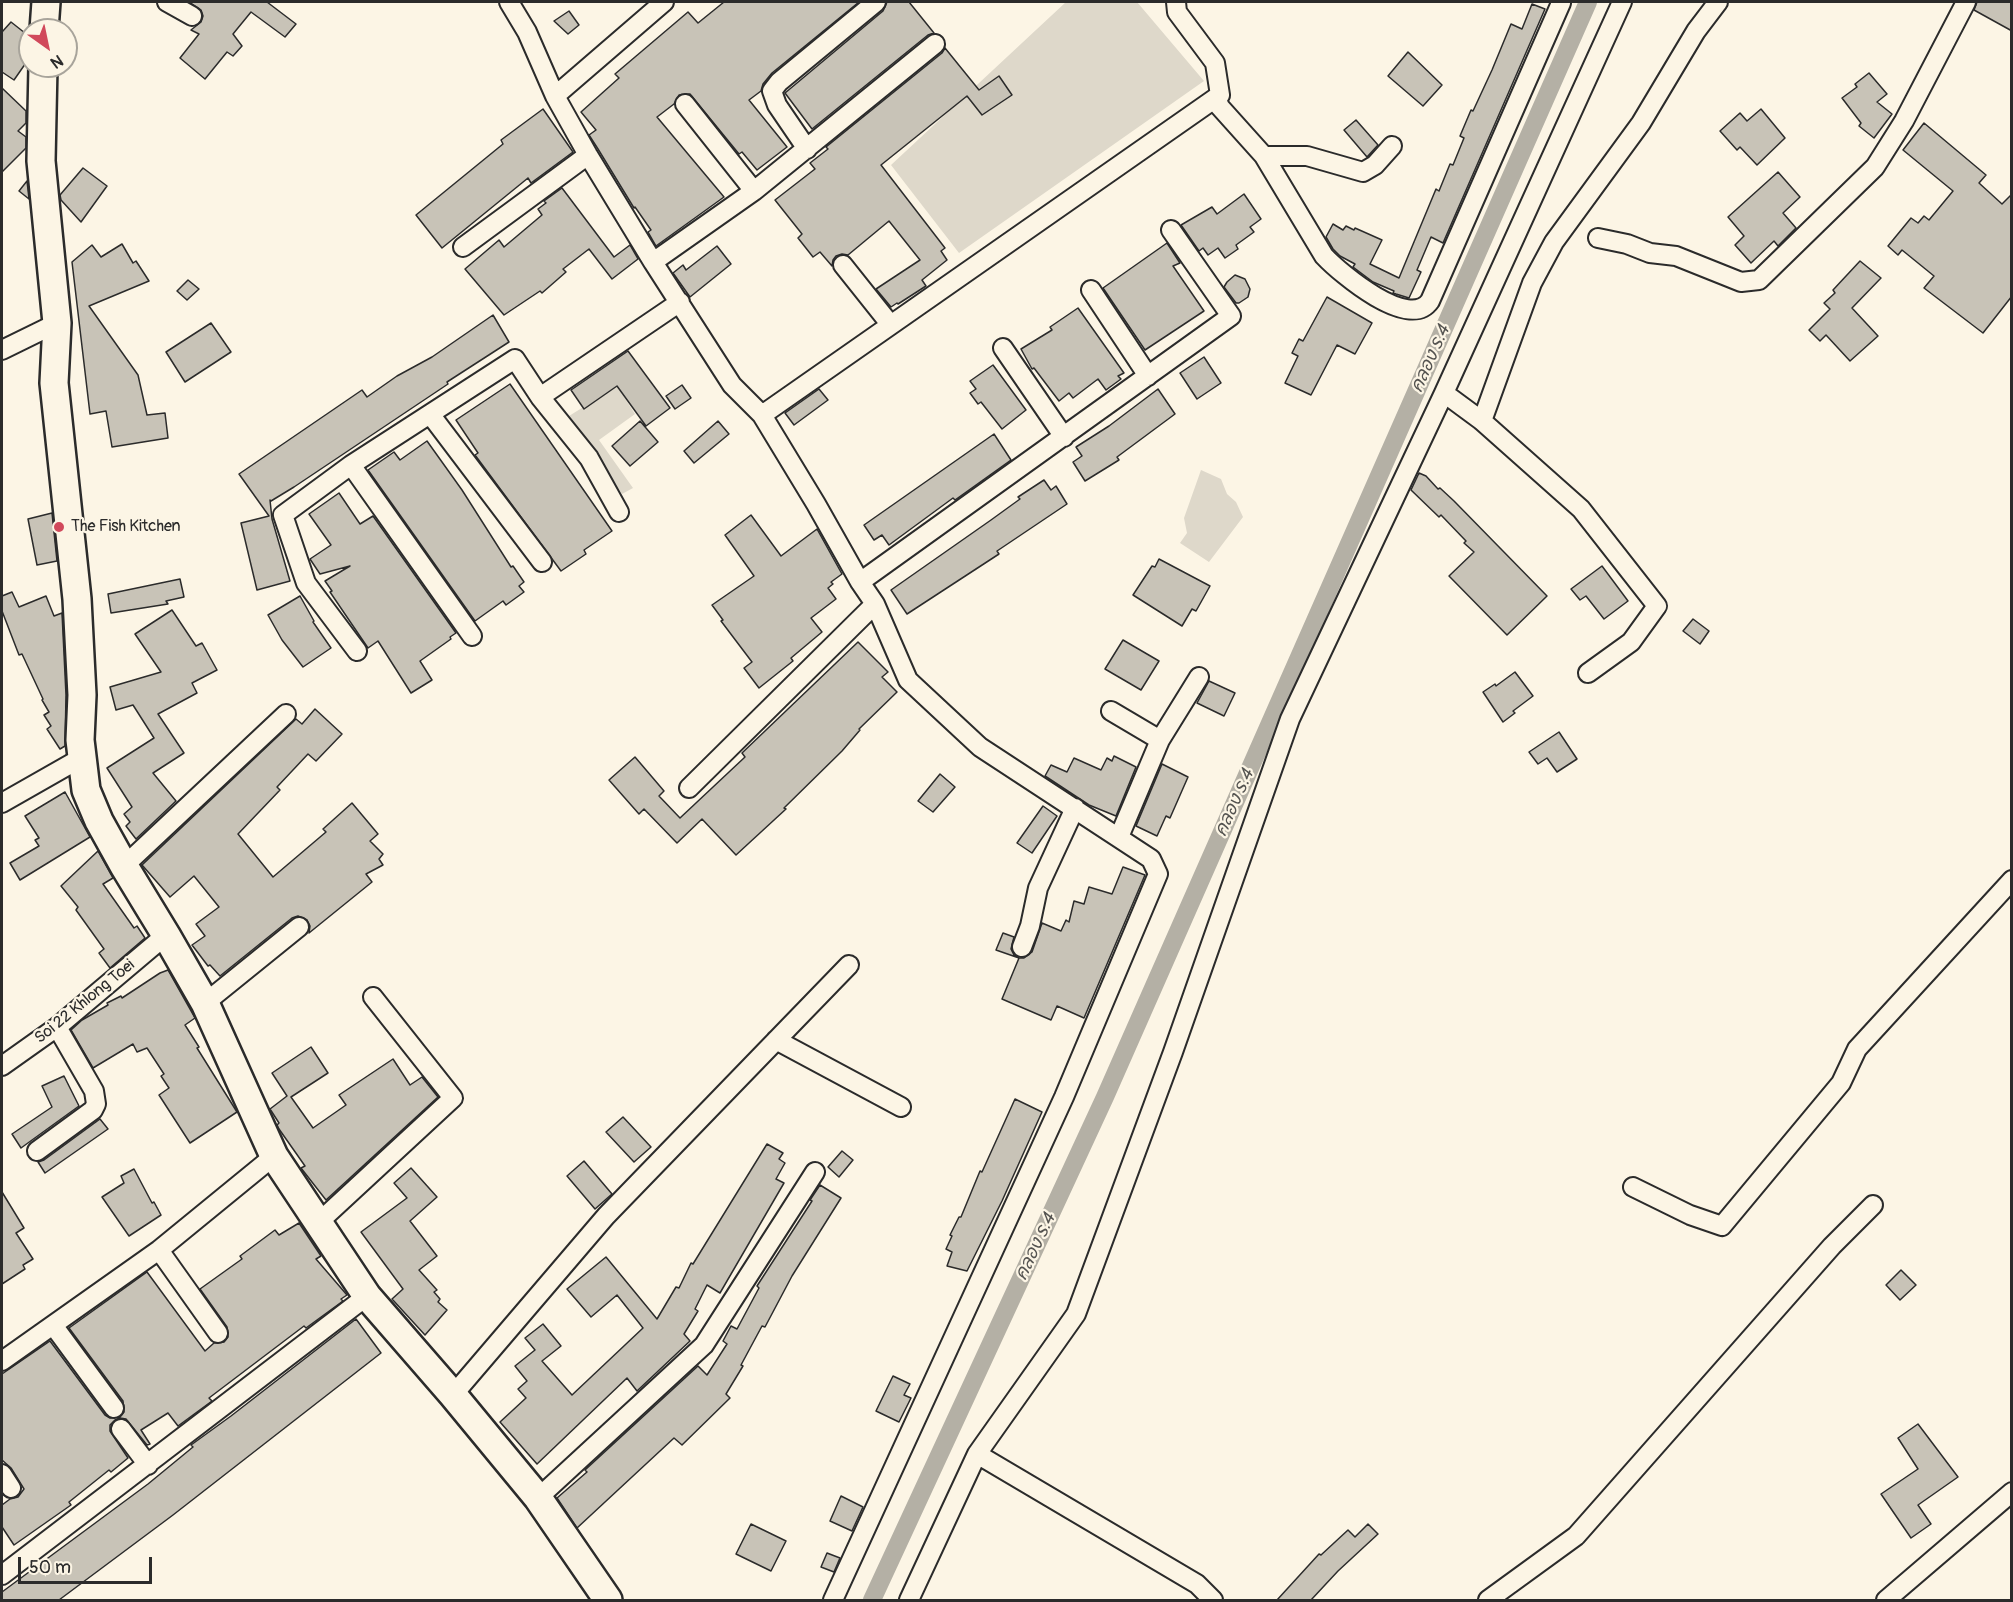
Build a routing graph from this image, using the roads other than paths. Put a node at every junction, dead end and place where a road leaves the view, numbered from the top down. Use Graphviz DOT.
graph roads {
  1 [pos="46,2"];
  2 [pos="167,2"];
  3 [pos="509,2"];
  4 [pos="664,2"];
  5 [pos="876,2"];
  6 [pos="1622,2"];
  7 [pos="1718,2"];
  8 [pos="1966,2"];
  9 [pos="1561,3"];
  10 [pos="1181,5"];
  11 [pos="192,16"];
  12 [pos="45,18"];
  13 [pos="935,44"];
  14 [pos="43,78"];
  15 [pos="1220,94"];
  16 [pos="555,96"];
  17 [pos="685,104"];
  18 [pos="1392,146"];
  19 [pos="807,149"];
  20 [pos="588,155"];
  21 [pos="1264,156"];
  22 [pos="754,191"];
  23 [pos="1171,230"];
  24 [pos="1598,238"];
  25 [pos="463,247"];
  26 [pos="653,262"];
  27 [pos="843,265"];
  28 [pos="1091,290"];
  29 [pos="680,302"];
  30 [pos="57,323"];
  31 [pos="890,324"];
  32 [pos="1002,348"];
  33 [pos="2,350"];
  34 [pos="1148,376"];
  35 [pos="1444,393"];
  36 [pos="540,397"];
  37 [pos="430,414"];
  38 [pos="762,415"];
  39 [pos="1482,421"];
  40 [pos="1064,437"];
  41 [pos="351,465"];
  42 [pos="619,512"];
  43 [pos="542,562"];
  44 [pos="860,582"];
  45 [pos="875,604"];
  46 [pos="472,636"];
  47 [pos="357,651"];
  48 [pos="1588,673"];
  49 [pos="1199,677"];
  50 [pos="1111,711"];
  51 [pos="286,714"];
  52 [pos="1160,740"];
  53 [pos="81,758"];
  54 [pos="688,788"];
  55 [pos="2,803"];
  56 [pos="1075,808"];
  57 [pos="1119,837"];
  58 [pos="124,866"];
  59 [pos="2012,880"];
  60 [pos="299,927"];
  61 [pos="166,935"];
  62 [pos="1022,946"];
  63 [pos="849,965"];
  64 [pos="373,997"];
  65 [pos="205,1003"];
  66 [pos="57,1027"];
  67 [pos="776,1040"];
  68 [pos="2,1066"];
  69 [pos="901,1107"];
  70 [pos="37,1151"];
  71 [pos="274,1156"];
  72 [pos="815,1172"];
  73 [pos="1633,1187"];
  74 [pos="1873,1205"];
  75 [pos="319,1222"];
  76 [pos="159,1250"];
  77 [pos="367,1296"];
  78 [pos="53,1325"];
  79 [pos="218,1333"];
  80 [pos="2,1361"];
  81 [pos="453,1395"];
  82 [pos="114,1408"];
  83 [pos="121,1429"];
  84 [pos="977,1454"];
  85 [pos="148,1465"];
  86 [pos="2012,1492"];
  87 [pos="538,1498"];
  88 [pos="2,1575"];
  89 [pos="608,1600"];
  90 [pos="833,1600"];
  91 [pos="909,1600"];
  92 [pos="1213,1600"];
  93 [pos="1488,1600"];
  94 [pos="1886,1600"];
  1 -- 12 [label="street"];
  2 -- 11 [label="street"];
  3 -- 16 [label="street"];
  4 -- 16 [label="street"];
  5 -- 19 [label="street"];
  6 -- 35 [label="street"];
  7 -- 39 [label="street"];
  8 -- 24 [label="street"];
  9 -- 21 [label="street"];
  10 -- 15 [label="street"];
  13 -- 19 [label="street"];
  14 -- 30 [label="street"];
  15 -- 21 [label="street"];
  15 -- 31 [label="street"];
  16 -- 20 [label="street"];
  17 -- 22 [label="street"];
  18 -- 21 [label="street"];
  19 -- 22 [label="street"];
  20 -- 25 [label="street"];
  20 -- 26 [label="street"];
  22 -- 26 [label="street"];
  23 -- 34 [label="street"];
  26 -- 29 [label="street"];
  27 -- 31 [label="street"];
  28 -- 34 [label="street"];
  29 -- 36 [label="street"];
  29 -- 38 [label="street"];
  30 -- 33 [label="street"];
  30 -- 53 [label="street"];
  31 -- 38 [label="street"];
  32 -- 40 [label="street"];
  34 -- 40 [label="street"];
  35 -- 39 [label="street"];
  35 -- 84 [label="street"];
  36 -- 37 [label="street"];
  36 -- 42 [label="street"];
  37 -- 41 [label="street"];
  37 -- 43 [label="street"];
  38 -- 44 [label="street"];
  39 -- 48 [label="street"];
  40 -- 44 [label="street"];
  41 -- 46 [label="street"];
  41 -- 47 [label="street"];
  44 -- 45 [label="street"];
  45 -- 54 [label="street"];
  45 -- 56 [label="street"];
  49 -- 52 [label="street"];
  50 -- 52 [label="street"];
  51 -- 58 [label="street"];
  52 -- 57 [label="street"];
  53 -- 55 [label="street"];
  53 -- 58 [label="street"];
  56 -- 57 [label="street"];
  56 -- 62 [label="street"];
  57 -- 90 [label="street"];
  58 -- 61 [label="street"];
  59 -- 73 [label="street"];
  60 -- 65 [label="street"];
  61 -- 65 [label="street"];
  61 -- 66 [label="street, Soi 22 Khlong Toei"];
  63 -- 67 [label="street"];
  64 -- 75 [label="street"];
  65 -- 71 [label="street"];
  66 -- 68 [label="street, Soi 22 Khlong Toei"];
  66 -- 70 [label="street"];
  67 -- 69 [label="street"];
  67 -- 81 [label="street"];
  71 -- 75 [label="street"];
  71 -- 76 [label="street"];
  72 -- 87 [label="street"];
  74 -- 93 [label="street"];
  75 -- 77 [label="street"];
  76 -- 78 [label="street"];
  76 -- 79 [label="street"];
  77 -- 81 [label="street"];
  77 -- 85 [label="street"];
  78 -- 80 [label="street"];
  78 -- 82 [label="street"];
  81 -- 87 [label="street"];
  83 -- 85 [label="street"];
  84 -- 91 [label="street"];
  84 -- 92 [label="street"];
  85 -- 88 [label="street"];
  86 -- 94 [label="street"];
  87 -- 89 [label="street"];
}
